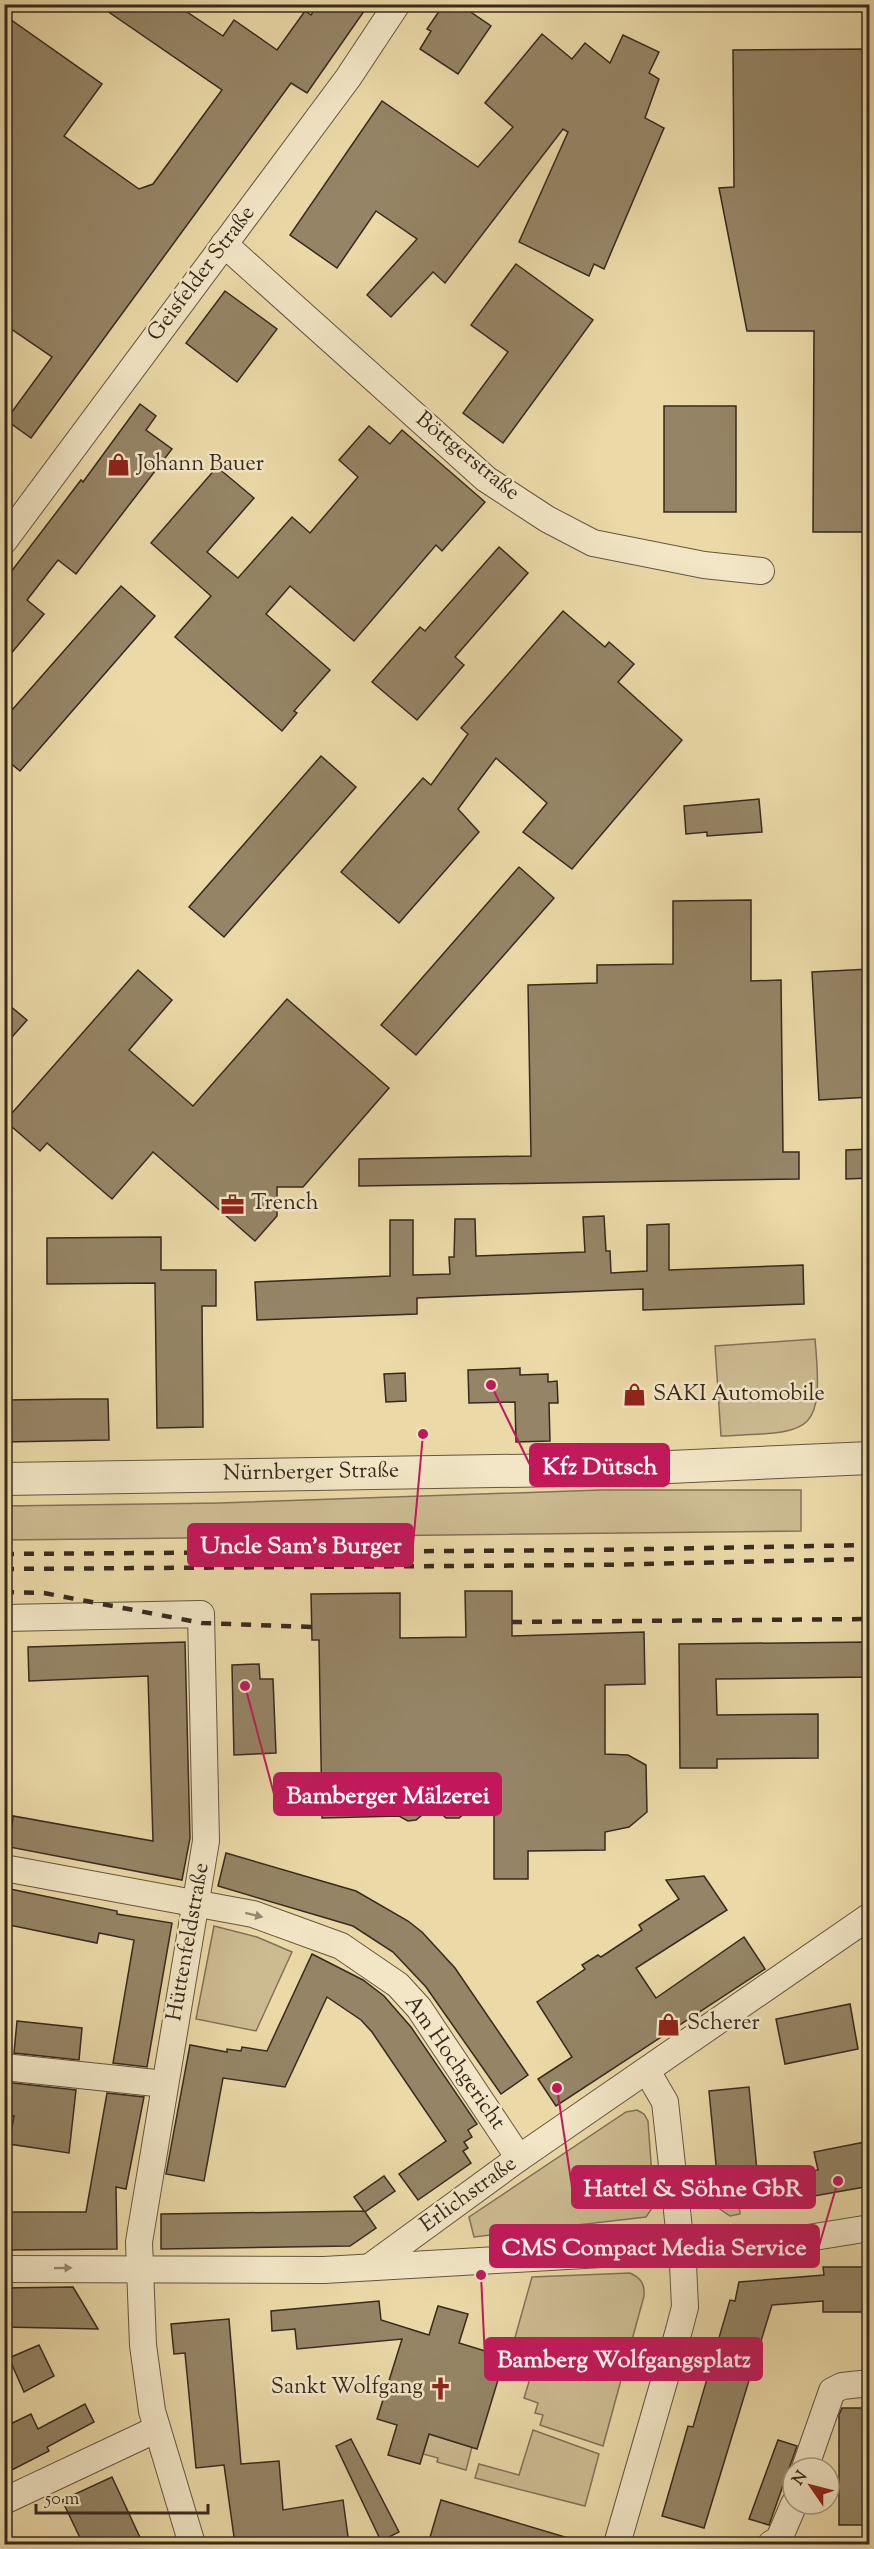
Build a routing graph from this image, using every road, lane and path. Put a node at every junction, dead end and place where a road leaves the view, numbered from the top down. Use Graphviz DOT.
graph roads {
  1 [pos="397,4"];
  2 [pos="224,244"];
  3 [pos="4,541"];
  4 [pos="760,571"];
  5 [pos="870,1458"];
  6 [pos="4,1479"];
  7 [pos="4,1618"];
  8 [pos="4,1868"];
  9 [pos="196,1905"];
  10 [pos="870,1916"];
  11 [pos="4,2067"];
  12 [pos="647,2071"];
  13 [pos="165,2084"];
  14 [pos="519,2158"];
  15 [pos="870,2228"];
  16 [pos="682,2250"];
  17 [pos="371,2266"];
  18 [pos="140,2268"];
  19 [pos="4,2269"];
  20 [pos="870,2383"];
  21 [pos="157,2429"];
  22 [pos="810,2456"];
  23 [pos="4,2501"];
  24 [pos="789,2516"];
  25 [pos="192,2544"];
  26 [pos="617,2544"];
  27 [pos="771,2544"];
  1 -- 2 [label="street, Geisfelder Straße"];
  2 -- 3 [label="street, Geisfelder Straße"];
  2 -- 4 [label="street, Böttgerstraße"];
  5 -- 6 [label="street, Nürnberger Straße"];
  7 -- 9 [label="street, Hüttenfeldstraße"];
  8 -- 9 [label="street, Am Hochgericht"];
  9 -- 13 [label="street, Hüttenfeldstraße"];
  9 -- 14 [label="street, Am Hochgericht, one-way"];
  10 -- 12 [label="street, Erlichstraße"];
  11 -- 13 [label="street"];
  12 -- 14 [label="street, Erlichstraße"];
  12 -- 16 [label="street"];
  13 -- 18 [label="street, Hüttenfeldstraße"];
  14 -- 17 [label="street, Erlichstraße"];
  15 -- 16 [label="street"];
  16 -- 17 [label="street"];
  16 -- 26 [label="street"];
  17 -- 18 [label="street"];
  19 -- 18 [label="street, one-way"];
  18 -- 21 [label="street, Hüttenfeldstraße"];
  20 -- 22 [label="street"];
  21 -- 23 [label="street"];
  21 -- 25 [label="street, Hüttenfeldstraße"];
  24 -- 27 [label="street"];
}
